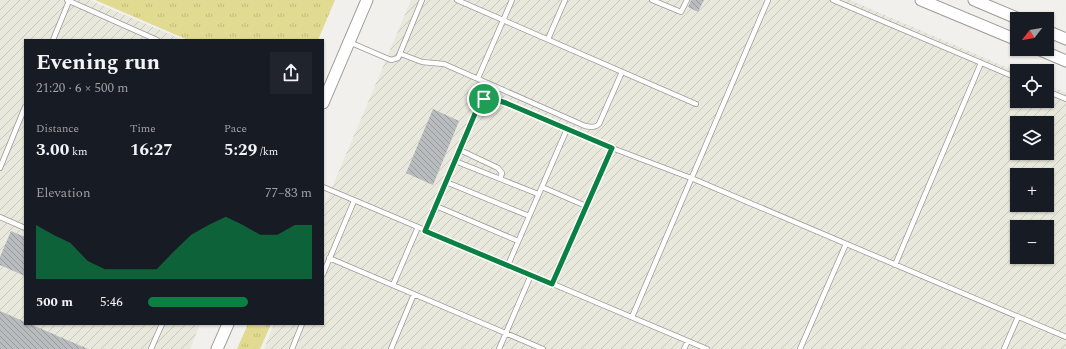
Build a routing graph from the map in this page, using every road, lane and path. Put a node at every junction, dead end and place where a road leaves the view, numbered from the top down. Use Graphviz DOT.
graph roads {
  1 [pos="367,0"];
  2 [pos="422,0"];
  3 [pos="457,0"];
  4 [pos="512,0"];
  5 [pos="565,0"];
  6 [pos="652,0"];
  7 [pos="687,0"];
  8 [pos="768,0"];
  9 [pos="833,0"];
  10 [pos="921,0"];
  11 [pos="68,1"];
  12 [pos="978,1"];
  13 [pos="1010,15"];
  14 [pos="503,20"];
  15 [pos="1054,34"];
  16 [pos="1010,37"];
  17 [pos="53,39"];
  18 [pos="155,39"];
  19 [pos="548,39"];
  20 [pos="1066,39"];
  21 [pos="349,42"];
  22 [pos="400,54"];
  23 [pos="1054,56"];
  24 [pos="1066,61"];
  25 [pos="981,63"];
  26 [pos="622,72"];
  27 [pos="1010,75"];
  28 [pos="478,78"];
  29 [pos="1054,94"];
  30 [pos="1066,99"];
  31 [pos="324,101"];
  32 [pos="696,104"];
  33 [pos="24,109"];
  34 [pos="567,129"];
  35 [pos="612,148"];
  36 [pos="460,150"];
  37 [pos="455,161"];
  38 [pos="0,168"];
  39 [pos="691,178"];
  40 [pos="500,179"];
  41 [pos="446,182"];
  42 [pos="324,187"];
  43 [pos="542,187"];
  44 [pos="538,194"];
  45 [pos="354,201"];
  46 [pos="436,206"];
  47 [pos="586,206"];
  48 [pos="529,216"];
  49 [pos="0,217"];
  50 [pos="418,227"];
  51 [pos="24,228"];
  52 [pos="425,231"];
  53 [pos="518,242"];
  54 [pos="846,244"];
  55 [pos="330,258"];
  56 [pos="508,265"];
  57 [pos="895,265"];
  58 [pos="324,272"];
  59 [pos="531,275"];
  60 [pos="552,284"];
  61 [pos="393,285"];
  62 [pos="414,294"];
  63 [pos="632,317"];
  64 [pos="1018,317"];
  65 [pos="162,325"];
  66 [pos="227,325"];
  67 [pos="302,325"];
  68 [pos="506,333"];
  69 [pos="1066,337"];
  70 [pos="688,341"];
  71 [pos="151,349"];
  72 [pos="218,349"];
  73 [pos="292,349"];
  74 [pos="391,349"];
  75 [pos="499,349"];
  76 [pos="543,349"];
  77 [pos="684,349"];
  78 [pos="707,349"];
  79 [pos="800,349"];
  80 [pos="1004,349"];
  1 -- 21 [label="street"];
  2 -- 22 [label="lane"];
  3 -- 14 [label="lane"];
  4 -- 14 [label="lane"];
  5 -- 19 [label="lane"];
  6 -- 7 [label="lane"];
  8 -- 39 [label="lane"];
  9 -- 25 [label="lane"];
  10 -- 16 [label="street"];
  11 -- 17 [label="lane"];
  11 -- 18 [label="lane"];
  12 -- 13 [label="street"];
  14 -- 19 [label="lane"];
  14 -- 28 [label="lane"];
  15 -- 20 [label="street"];
  19 -- 26 [label="lane"];
  21 -- 22 [label="lane"];
  21 -- 31 [label="street"];
  22 -- 28 [label="lane"];
  23 -- 24 [label="street"];
  25 -- 27 [label="lane"];
  25 -- 57 [label="lane"];
  26 -- 28 [label="lane"];
  26 -- 32 [label="lane"];
  29 -- 30 [label="lane"];
  33 -- 38 [label="lane"];
  34 -- 35 [label="lane"];
  34 -- 36 [label="lane"];
  34 -- 43 [label="lane"];
  35 -- 39 [label="lane"];
  35 -- 47 [label="lane"];
  36 -- 37 [label="lane"];
  36 -- 40 [label="lane"];
  37 -- 40 [label="lane"];
  37 -- 41 [label="lane"];
  39 -- 54 [label="lane"];
  39 -- 63 [label="lane"];
  40 -- 44 [label="lane"];
  41 -- 46 [label="lane"];
  41 -- 48 [label="lane"];
  42 -- 45 [label="lane"];
  43 -- 44 [label="lane"];
  43 -- 47 [label="lane"];
  44 -- 48 [label="lane"];
  45 -- 50 [label="lane"];
  45 -- 55 [label="lane"];
  46 -- 52 [label="lane"];
  46 -- 53 [label="lane"];
  47 -- 60 [label="lane"];
  48 -- 53 [label="lane"];
  49 -- 51 [label="lane"];
  50 -- 52 [label="lane"];
  50 -- 61 [label="lane"];
  52 -- 56 [label="lane"];
  53 -- 56 [label="lane"];
  54 -- 57 [label="lane"];
  54 -- 79 [label="lane"];
  55 -- 58 [label="lane"];
  55 -- 61 [label="lane"];
  56 -- 59 [label="lane"];
  57 -- 64 [label="lane"];
  59 -- 60 [label="lane"];
  59 -- 68 [label="lane"];
  60 -- 63 [label="lane"];
  61 -- 62 [label="lane"];
  62 -- 68 [label="lane"];
  62 -- 74 [label="lane"];
  63 -- 70 [label="lane"];
  64 -- 69 [label="lane"];
  64 -- 80 [label="lane"];
  65 -- 71 [label="lane"];
  66 -- 72 [label="street"];
  67 -- 73 [label="lane"];
  68 -- 75 [label="lane"];
  68 -- 76 [label="lane"];
  70 -- 77 [label="lane"];
  70 -- 78 [label="lane"];
}
